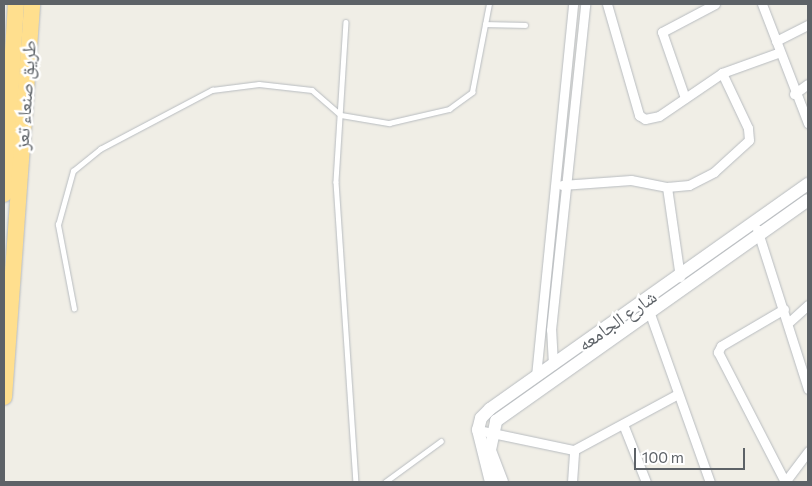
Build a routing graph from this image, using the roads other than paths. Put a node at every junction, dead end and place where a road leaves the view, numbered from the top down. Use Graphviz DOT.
graph roads {
  1 [pos="16,4"];
  2 [pos="32,4"];
  3 [pos="489,4"];
  4 [pos="573,4"];
  5 [pos="586,4"];
  6 [pos="607,4"];
  7 [pos="715,4"];
  8 [pos="762,4"];
  9 [pos="346,22"];
  10 [pos="485,24"];
  11 [pos="525,25"];
  12 [pos="808,25"];
  13 [pos="776,41"];
  14 [pos="778,53"];
  15 [pos="722,73"];
  16 [pos="808,84"];
  17 [pos="794,94"];
  18 [pos="684,98"];
  19 [pos="341,116"];
  20 [pos="808,123"];
  21 [pos="568,184"];
  22 [pos="808,184"];
  23 [pos="555,186"];
  24 [pos="667,187"];
  25 [pos="4,194"];
  26 [pos="808,200"];
  27 [pos="758,230"];
  28 [pos="680,276"];
  29 [pos="808,305"];
  30 [pos="74,309"];
  31 [pos="784,309"];
  32 [pos="649,312"];
  33 [pos="788,322"];
  34 [pos="553,365"];
  35 [pos="536,376"];
  36 [pos="808,389"];
  37 [pos="678,394"];
  38 [pos="4,397"];
  39 [pos="623,424"];
  40 [pos="484,432"];
  41 [pos="441,440"];
  42 [pos="574,450"];
  43 [pos="808,451"];
  44 [pos="356,482"];
  45 [pos="385,482"];
  46 [pos="491,482"];
  47 [pos="502,482"];
  48 [pos="572,482"];
  49 [pos="646,482"];
  50 [pos="710,482"];
  51 [pos="785,482"];
  1 -- 25 [label="highway, طريق صنعاء تعز"];
  2 -- 38 [label="highway, طريق صنعاء تعز"];
  3 -- 10 [label="lane"];
  4 -- 23 [label="street"];
  5 -- 21 [label="street"];
  6 -- 18 [label="street"];
  7 -- 18 [label="street"];
  8 -- 13 [label="street"];
  9 -- 19 [label="lane"];
  10 -- 11 [label="lane"];
  10 -- 19 [label="lane"];
  12 -- 13 [label="street"];
  13 -- 14 [label="street"];
  14 -- 15 [label="street"];
  14 -- 17 [label="street"];
  15 -- 18 [label="street"];
  15 -- 24 [label="street"];
  16 -- 17 [label="street"];
  17 -- 20 [label="street"];
  19 -- 30 [label="lane"];
  19 -- 44 [label="lane"];
  21 -- 23 [label="street"];
  21 -- 24 [label="street"];
  21 -- 34 [label="street"];
  22 -- 27 [label="street, شارع الجامعه"];
  23 -- 35 [label="street"];
  24 -- 28 [label="street"];
  26 -- 27 [label="street, شارع الجامعه"];
  27 -- 28 [label="street, شارع الجامعه"];
  27 -- 31 [label="street"];
  27 -- 32 [label="street, شارع الجامعه"];
  28 -- 34 [label="street, شارع الجامعه"];
  29 -- 33 [label="street"];
  31 -- 33 [label="street"];
  31 -- 51 [label="street"];
  32 -- 37 [label="street"];
  32 -- 40 [label="street, شارع الجامعه"];
  33 -- 36 [label="street"];
  34 -- 35 [label="street, شارع الجامعه"];
  35 -- 40 [label="street, شارع الجامعه"];
  37 -- 39 [label="street"];
  37 -- 50 [label="street"];
  39 -- 42 [label="street"];
  39 -- 49 [label="street"];
  40 -- 42 [label="street"];
  40 -- 46 [label="street"];
  40 -- 47 [label="street"];
  41 -- 45 [label="lane"];
  42 -- 48 [label="street"];
  43 -- 51 [label="street"];
}
